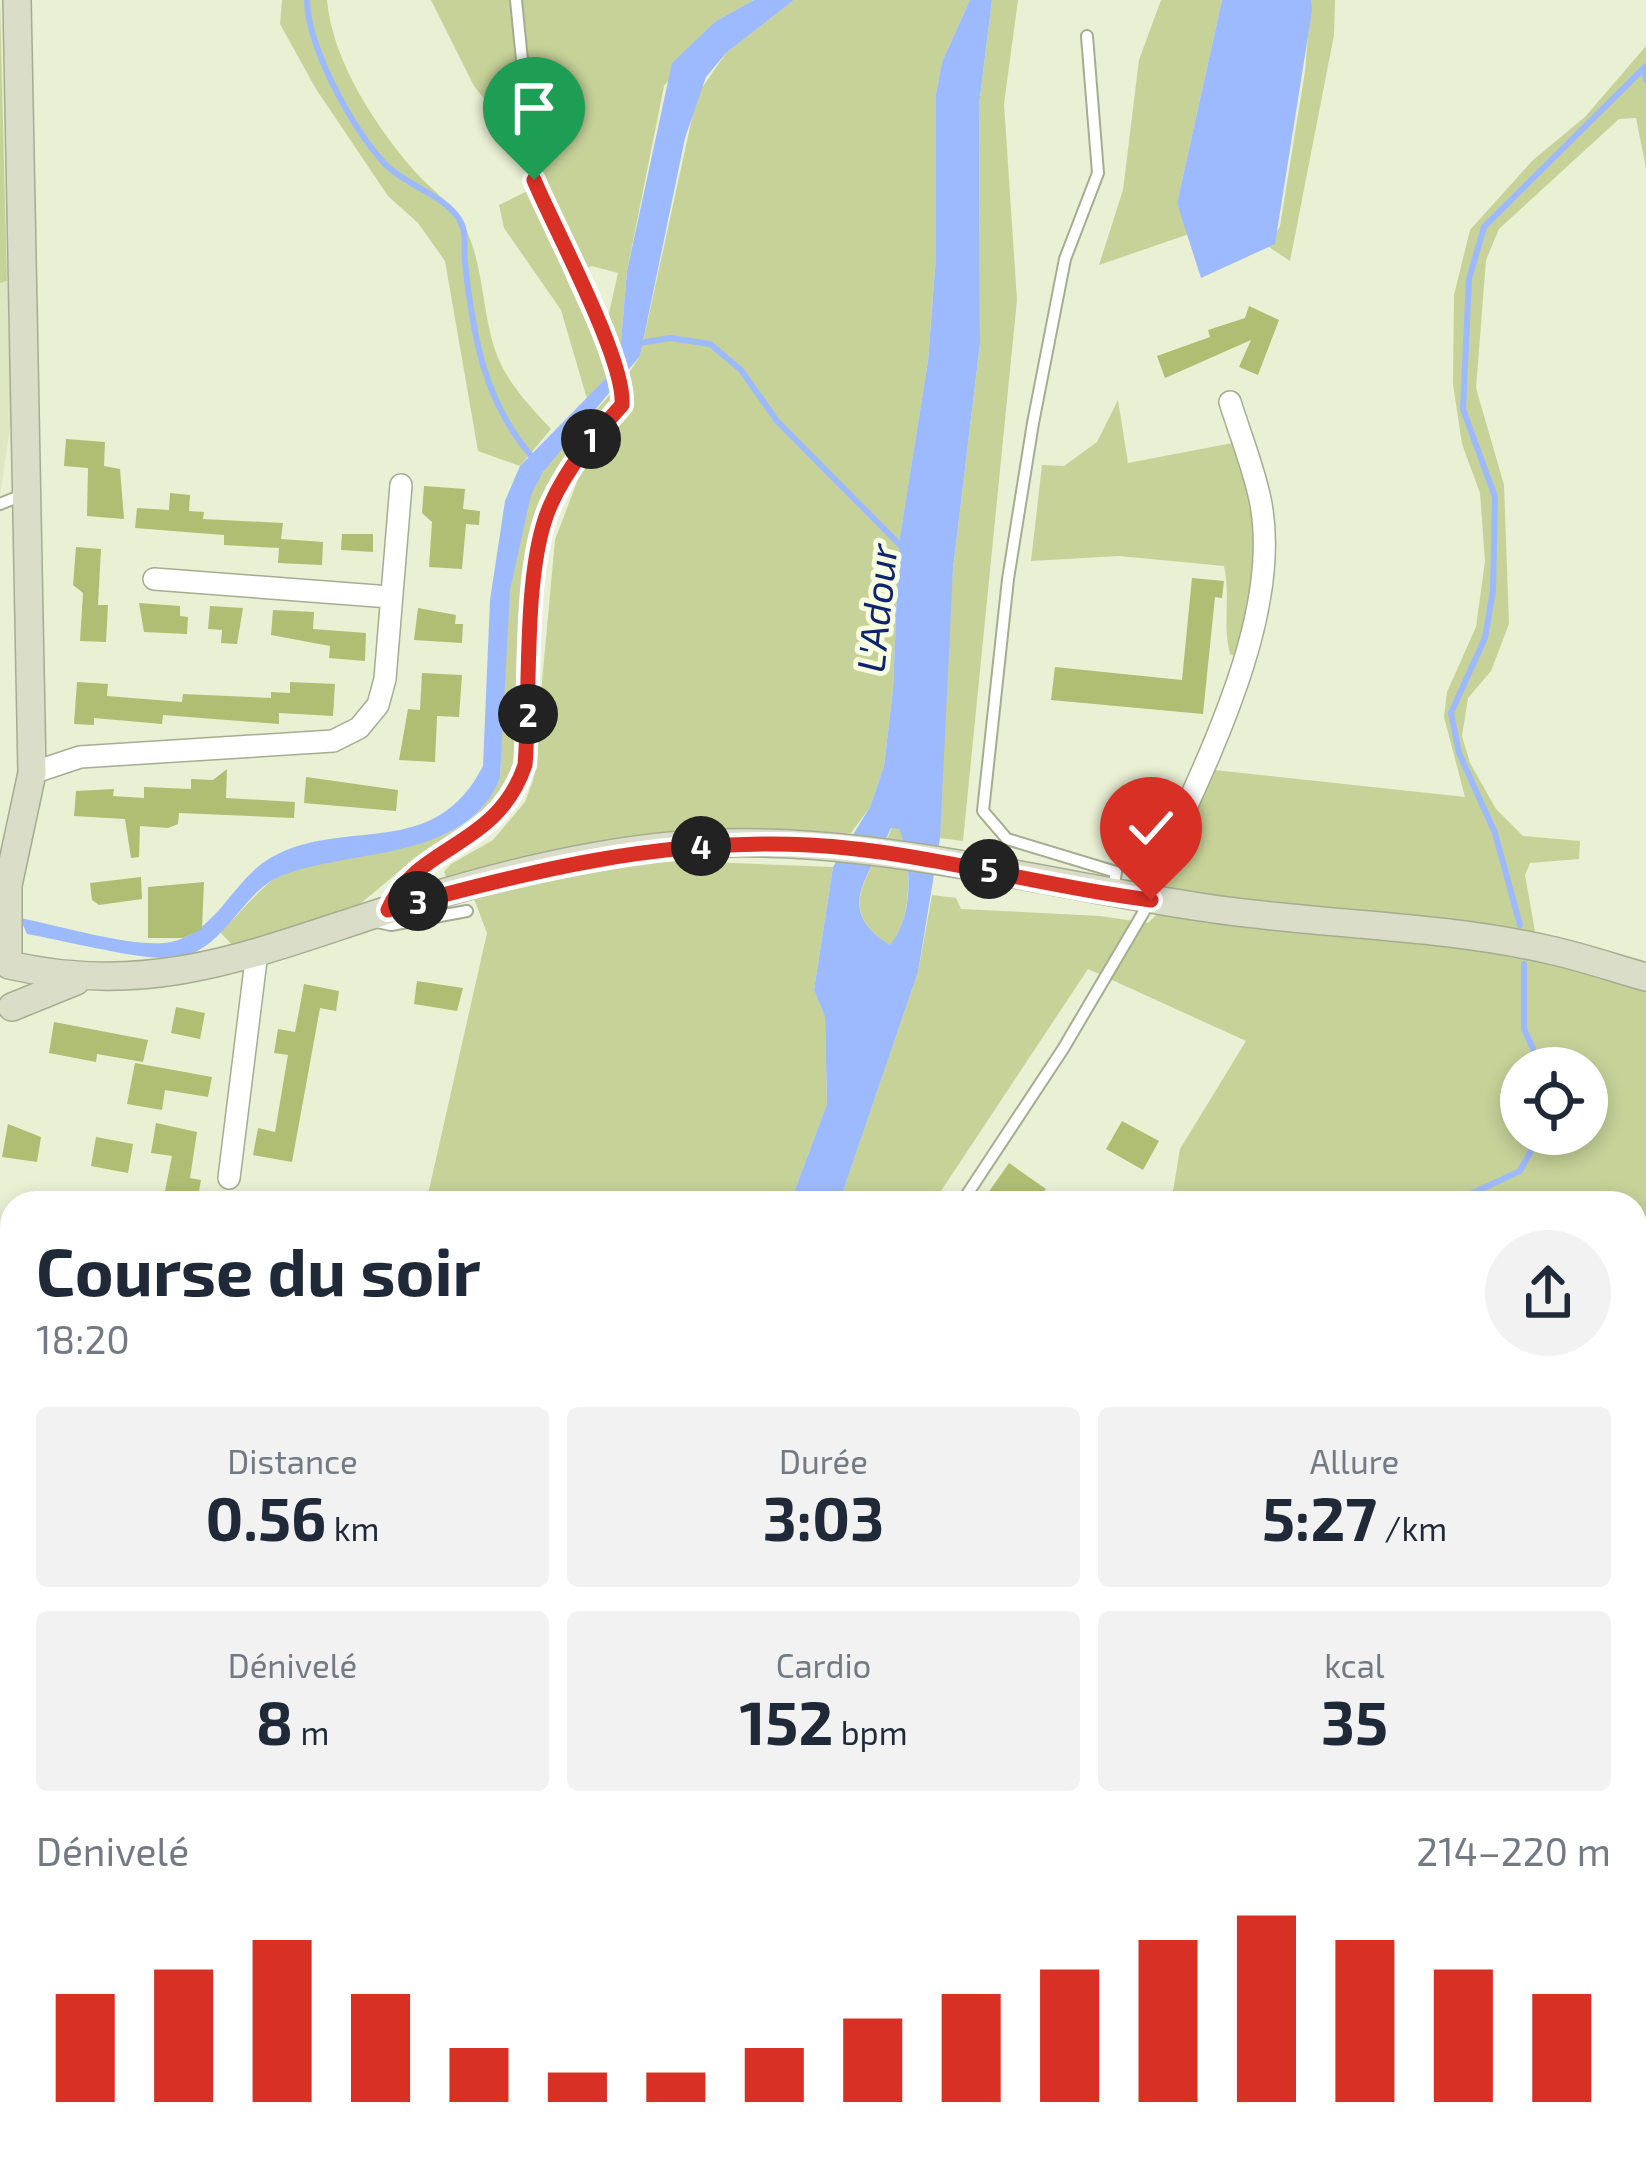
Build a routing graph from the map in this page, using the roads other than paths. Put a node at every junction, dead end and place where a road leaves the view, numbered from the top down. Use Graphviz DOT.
graph roads {
  1 [pos="17,0"];
  2 [pos="516,0"];
  3 [pos="1087,36"];
  4 [pos="1230,402"];
  5 [pos="401,485"];
  6 [pos="28,493"];
  7 [pos="0,504"];
  8 [pos="154,579"];
  9 [pos="390,597"];
  10 [pos="32,772"];
  11 [pos="12,823"];
  12 [pos="4,892"];
  13 [pos="1112,893"];
  14 [pos="1148,900"];
  15 [pos="467,911"];
  16 [pos="375,915"];
  17 [pos="257,952"];
  18 [pos="6,964"];
  19 [pos="1646,977"];
  20 [pos="86,979"];
  21 [pos="6,1015"];
  22 [pos="229,1178"];
  23 [pos="969,1191"];
  1 -- 6 [label="main road"];
  2 -- 16 [label="lane"];
  3 -- 13 [label="lane"];
  4 -- 14 [label="street"];
  5 -- 9 [label="street"];
  6 -- 7 [label="lane"];
  6 -- 10 [label="main road"];
  8 -- 9 [label="street"];
  9 -- 10 [label="street"];
  10 -- 11 [label="main road"];
  11 -- 12 [label="main road"];
  12 -- 18 [label="main road"];
  13 -- 14 [label="main road"];
  13 -- 16 [label="main road"];
  14 -- 19 [label="main road"];
  14 -- 23 [label="lane"];
  15 -- 16 [label="lane"];
  16 -- 17 [label="main road"];
  17 -- 20 [label="main road"];
  17 -- 22 [label="street"];
  18 -- 20 [label="main road"];
  18 -- 21 [label="main road"];
  20 -- 21 [label="main road"];
}
